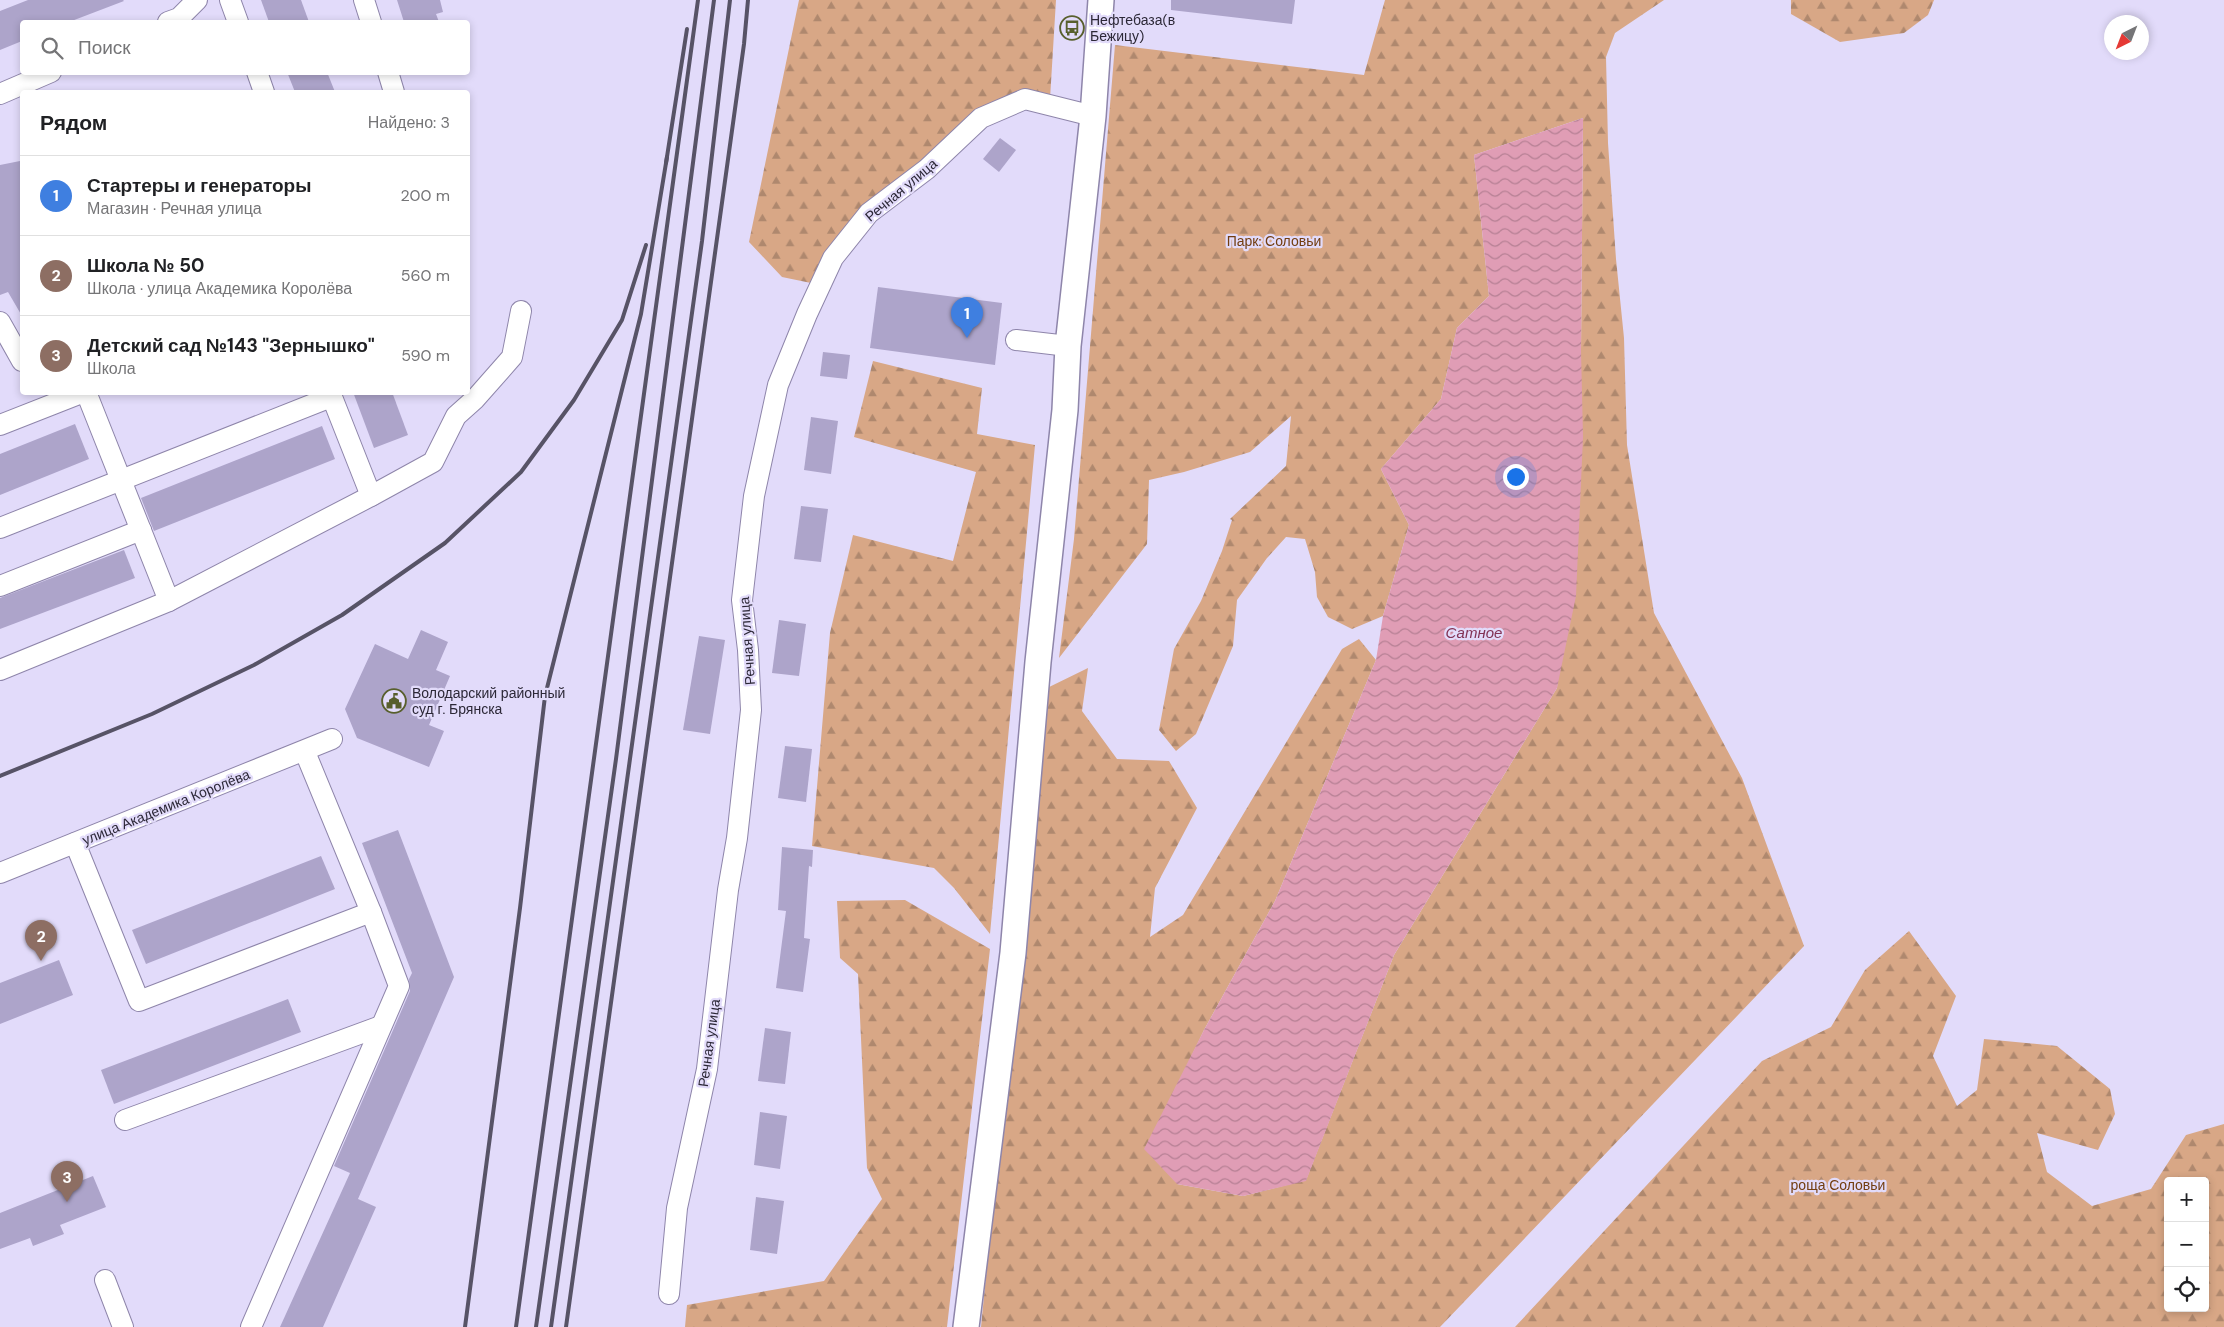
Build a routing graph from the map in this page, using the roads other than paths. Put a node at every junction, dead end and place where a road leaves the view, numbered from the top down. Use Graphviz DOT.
graph roads {
  1 [pos="197,0"];
  2 [pos="230,0"];
  3 [pos="364,0"];
  4 [pos="1101,0"];
  5 [pos="174,20"];
  6 [pos="237,20"];
  7 [pos="371,20"];
  8 [pos="44,75"];
  9 [pos="258,75"];
  10 [pos="389,75"];
  11 [pos="263,90"];
  12 [pos="393,90"];
  13 [pos="0,94"];
  14 [pos="1093,116"];
  15 [pos="521,312"];
  16 [pos="0,322"];
  17 [pos="1016,340"];
  18 [pos="1068,346"];
  19 [pos="20,358"];
  20 [pos="67,395"];
  21 [pos="86,395"];
  22 [pos="328,395"];
  23 [pos="330,395"];
  24 [pos="44,399"];
  25 [pos="0,425"];
  26 [pos="120,479"];
  27 [pos="371,496"];
  28 [pos="0,528"];
  29 [pos="141,530"];
  30 [pos="0,586"];
  31 [pos="169,601"];
  32 [pos="0,670"];
  33 [pos="332,739"];
  34 [pos="305,752"];
  35 [pos="75,843"];
  36 [pos="0,873"];
  37 [pos="372,912"];
  38 [pos="381,1026"];
  39 [pos="125,1120"];
  40 [pos="105,1280"];
  41 [pos="669,1294"];
  42 [pos="123,1327"];
  43 [pos="251,1327"];
  44 [pos="966,1327"];
  1 -- 5 [label="street"];
  2 -- 6 [label="street"];
  3 -- 7 [label="street"];
  4 -- 14 [label="main road"];
  8 -- 13 [label="street"];
  9 -- 11 [label="street"];
  10 -- 12 [label="street"];
  14 -- 18 [label="main road"];
  14 -- 41 [label="street, Речная улица"];
  15 -- 27 [label="street"];
  16 -- 19 [label="street"];
  17 -- 18 [label="street"];
  18 -- 44 [label="main road"];
  20 -- 24 [label="street"];
  21 -- 26 [label="street"];
  22 -- 26 [label="street"];
  23 -- 27 [label="street"];
  24 -- 25 [label="street"];
  26 -- 28 [label="street"];
  26 -- 29 [label="street"];
  27 -- 31 [label="street"];
  29 -- 30 [label="street"];
  29 -- 31 [label="street"];
  31 -- 32 [label="street"];
  33 -- 34 [label="street, улица Академика Королёва"];
  34 -- 35 [label="street, улица Академика Королёва"];
  34 -- 37 [label="street"];
  35 -- 36 [label="street, улица Академика Королёва"];
  35 -- 37 [label="street"];
  37 -- 38 [label="street"];
  38 -- 39 [label="street"];
  38 -- 43 [label="street"];
  40 -- 42 [label="street"];
}
